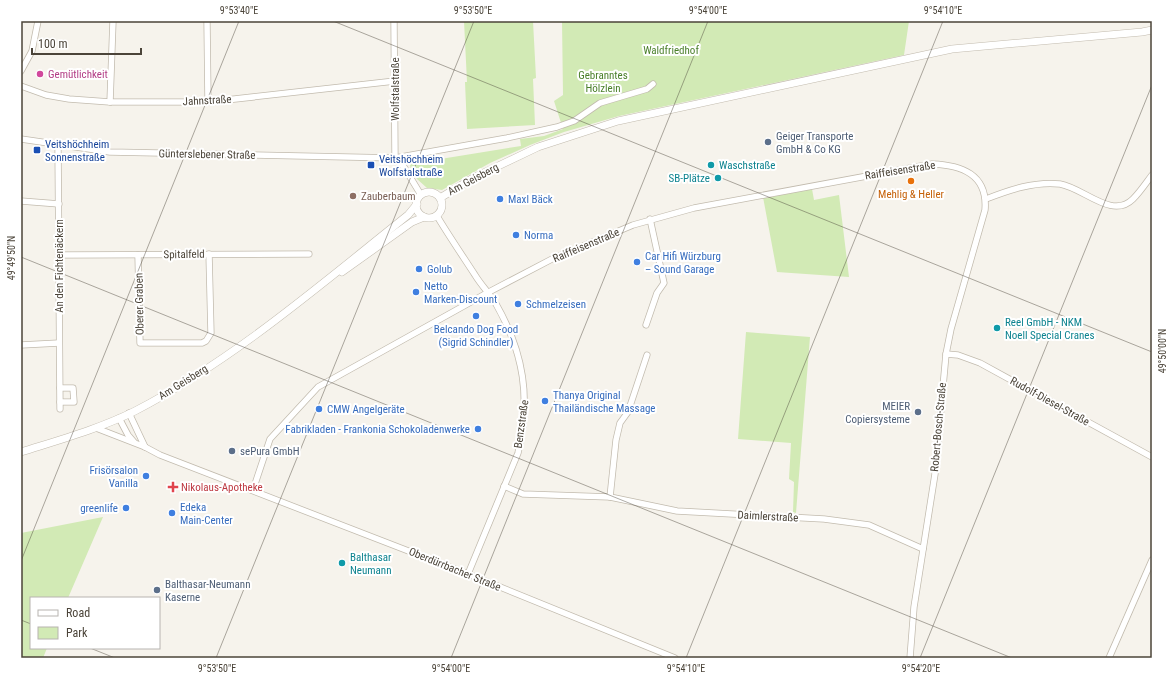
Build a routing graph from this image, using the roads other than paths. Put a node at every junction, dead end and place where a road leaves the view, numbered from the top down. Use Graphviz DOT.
graph roads {
  1 [pos="38,21"];
  2 [pos="113,21"];
  3 [pos="207,21"];
  4 [pos="394,21"];
  5 [pos="1152,30"];
  6 [pos="21,71"];
  7 [pos="395,81"];
  8 [pos="653,84"];
  9 [pos="21,86"];
  10 [pos="110,102"];
  11 [pos="208,102"];
  12 [pos="21,139"];
  13 [pos="58,145"];
  14 [pos="395,158"];
  15 [pos="1152,175"];
  16 [pos="421,195"];
  17 [pos="440,198"];
  18 [pos="986,199"];
  19 [pos="21,201"];
  20 [pos="58,204"];
  21 [pos="417,204"];
  22 [pos="437,216"];
  23 [pos="424,217"];
  24 [pos="650,219"];
  25 [pos="209,254"];
  26 [pos="310,254"];
  27 [pos="59,255"];
  28 [pos="138,255"];
  29 [pos="328,280"];
  30 [pos="487,293"];
  31 [pos="646,325"];
  32 [pos="59,343"];
  33 [pos="21,345"];
  34 [pos="946,354"];
  35 [pos="647,355"];
  36 [pos="60,388"];
  37 [pos="60,402"];
  38 [pos="60,409"];
  39 [pos="129,414"];
  40 [pos="119,418"];
  41 [pos="96,428"];
  42 [pos="136,443"];
  43 [pos="145,447"];
  44 [pos="21,452"];
  45 [pos="1152,457"];
  46 [pos="504,486"];
  47 [pos="253,490"];
  48 [pos="610,497"];
  49 [pos="923,549"];
  50 [pos="1152,560"];
  51 [pos="468,574"];
  52 [pos="675,658"];
  53 [pos="910,658"];
  54 [pos="1109,658"];
  1 -- 6 [label="street"];
  2 -- 10 [label="street"];
  3 -- 11 [label="street"];
  4 -- 7 [label="street, Wolfstalstraße"];
  5 -- 17 [label="street, Am Geisberg"];
  7 -- 11 [label="street, Jahnstraße"];
  7 -- 14 [label="street, Wolfstalstraße"];
  8 -- 14 [label="street, Günterslebener Straße"];
  9 -- 10 [label="street, Jahnstraße"];
  10 -- 11 [label="street, Jahnstraße"];
  12 -- 13 [label="street, Günterslebener Straße"];
  13 -- 14 [label="street, Günterslebener Straße"];
  13 -- 20 [label="street, An den Fichtenäckern"];
  14 -- 16 [label="street"];
  15 -- 18 [label="street"];
  16 -- 17 [label="street"];
  16 -- 21 [label="street"];
  17 -- 22 [label="street"];
  18 -- 24 [label="street, Raiffeisenstraße"];
  18 -- 34 [label="street, Robert-Bosch-Straße"];
  19 -- 20 [label="street"];
  20 -- 27 [label="street, An den Fichtenäckern"];
  21 -- 23 [label="street"];
  21 -- 29 [label="street, Am Geisberg"];
  22 -- 23 [label="street"];
  22 -- 30 [label="street, Benzstraße"];
  23 -- 29 [label="street, Am Geisberg"];
  24 -- 30 [label="street, Raiffeisenstraße"];
  24 -- 31 [label="street"];
  25 -- 26 [label="street, Spitalfeld"];
  25 -- 28 [label="street, Spitalfeld"];
  25 -- 28 [label="street, Oberer Graben"];
  27 -- 28 [label="street, Spitalfeld"];
  27 -- 32 [label="street, An den Fichtenäckern"];
  29 -- 39 [label="street, Am Geisberg"];
  30 -- 46 [label="street, Benzstraße"];
  30 -- 47 [label="street, Raiffeisenstraße"];
  32 -- 33 [label="street"];
  32 -- 36 [label="street, An den Fichtenäckern"];
  34 -- 45 [label="street, Rudolf-Diesel-Straße"];
  34 -- 49 [label="street, Robert-Bosch-Straße"];
  35 -- 48 [label="street"];
  36 -- 37 [label="street, An den Fichtenäckern"];
  36 -- 37 [label="street"];
  37 -- 38 [label="street, An den Fichtenäckern"];
  39 -- 40 [label="street, Am Geisberg"];
  39 -- 43 [label="street"];
  40 -- 41 [label="street, Am Geisberg"];
  40 -- 42 [label="street, Oberdürrbacher Straße"];
  41 -- 42 [label="street, Oberdürrbacher Straße"];
  41 -- 44 [label="street, Am Geisberg"];
  42 -- 43 [label="street, Oberdürrbacher Straße"];
  43 -- 47 [label="street, Oberdürrbacher Straße"];
  46 -- 48 [label="street, Daimlerstraße"];
  46 -- 51 [label="street, Benzstraße"];
  47 -- 51 [label="street, Oberdürrbacher Straße"];
  48 -- 49 [label="street, Daimlerstraße"];
  49 -- 53 [label="street, Robert-Bosch-Straße"];
  50 -- 54 [label="street"];
  51 -- 52 [label="street, Oberdürrbacher Straße"];
}
